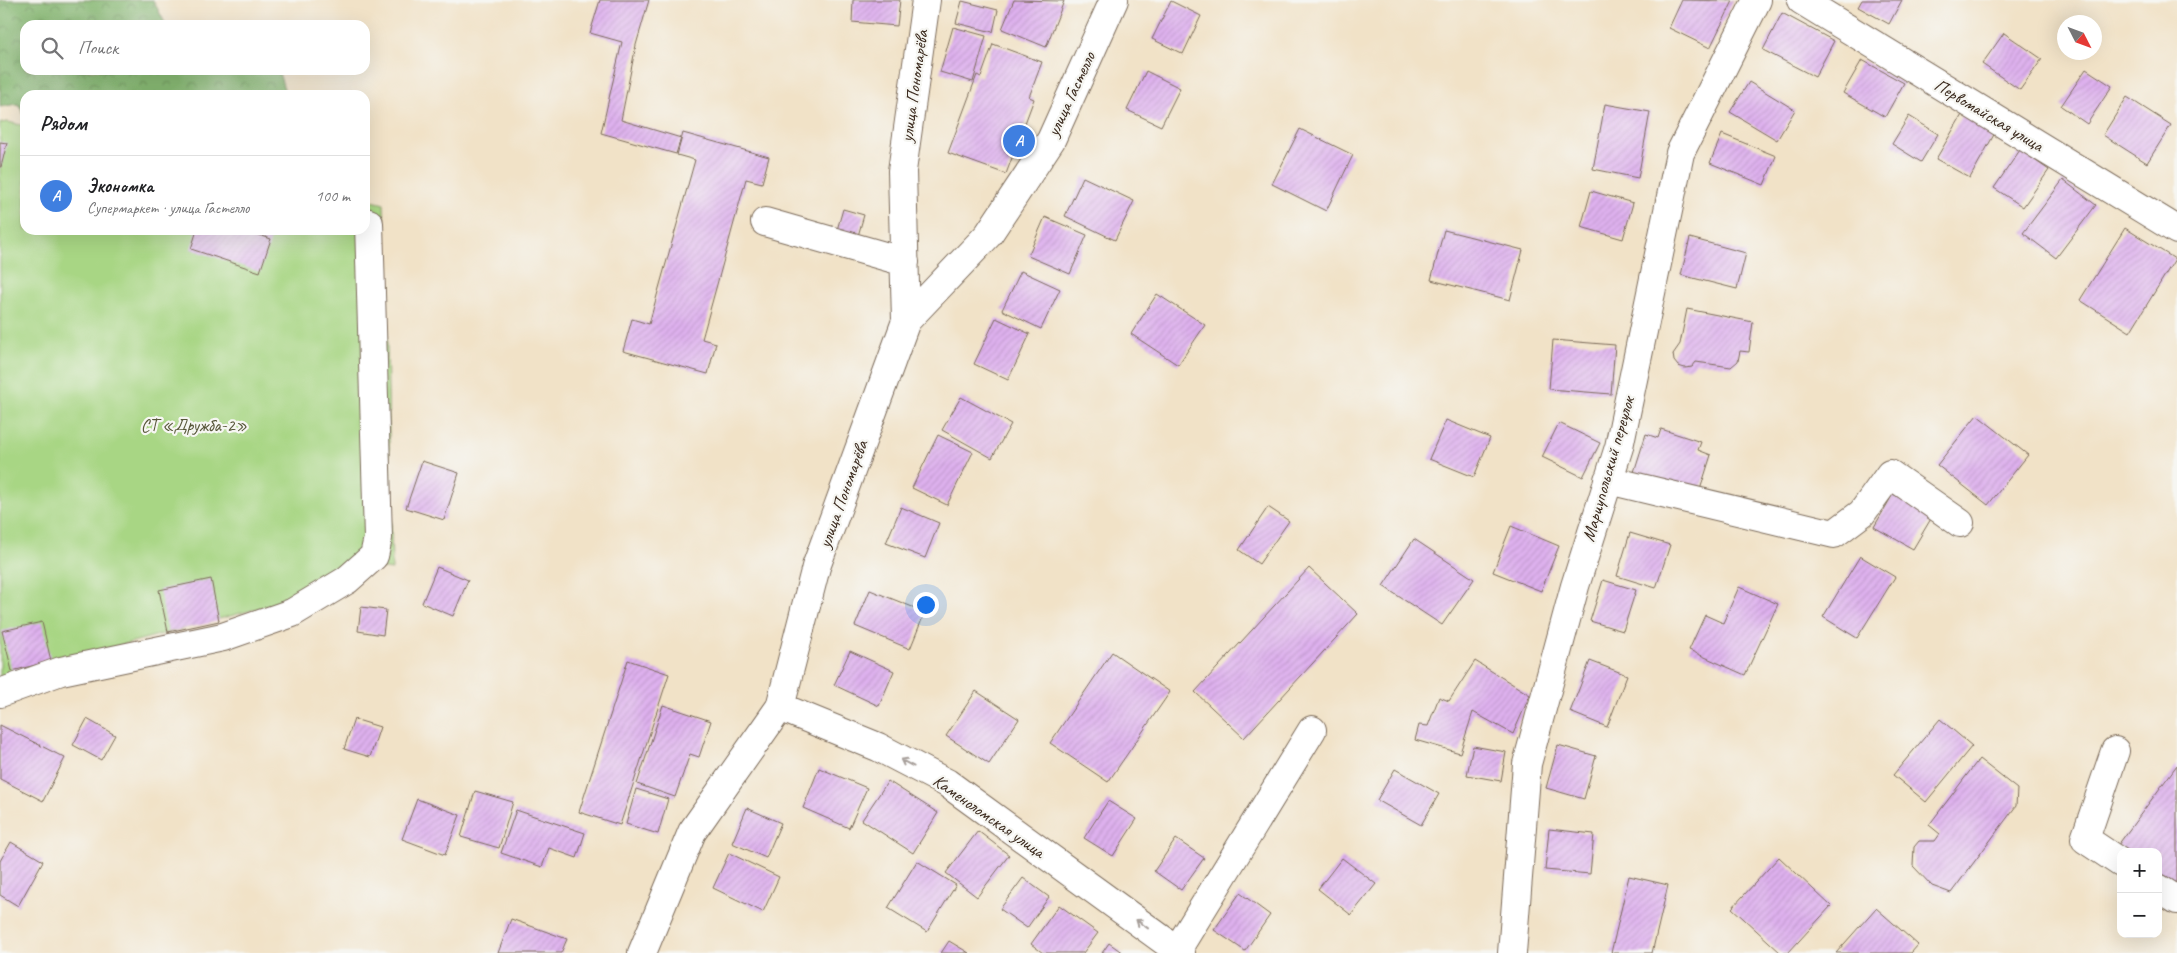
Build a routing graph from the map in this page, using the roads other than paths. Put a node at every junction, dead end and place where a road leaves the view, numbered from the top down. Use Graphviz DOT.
graph roads {
  1 [pos="926,0"];
  2 [pos="1114,0"];
  3 [pos="1757,0"];
  4 [pos="1801,0"];
  5 [pos="765,222"];
  6 [pos="2177,230"];
  7 [pos="369,235"];
  8 [pos="905,262"];
  9 [pos="906,321"];
  10 [pos="1608,480"];
  11 [pos="1960,523"];
  12 [pos="0,693"];
  13 [pos="780,707"];
  14 [pos="1312,730"];
  15 [pos="2116,751"];
  16 [pos="2117,860"];
  17 [pos="2162,891"];
  18 [pos="2177,900"];
  19 [pos="1179,952"];
  20 [pos="642,953"];
  21 [pos="1512,953"];
  1 -- 8 [label="street, улица Пономарёва"];
  2 -- 9 [label="street, улица Гастелло"];
  3 -- 10 [label="street, Мариупольский переулок"];
  4 -- 6 [label="street, Первомайская улица"];
  5 -- 8 [label="street"];
  7 -- 12 [label="street"];
  8 -- 9 [label="street, улица Пономарёва"];
  9 -- 13 [label="street, улица Пономарёва"];
  10 -- 11 [label="street"];
  10 -- 21 [label="street, Мариупольский переулок"];
  19 -- 13 [label="street, Каменоломская улица, one-way"];
  13 -- 20 [label="street, улица Пономарёва"];
  14 -- 19 [label="street"];
  15 -- 16 [label="street"];
  17 -- 18 [label="street"];
}
